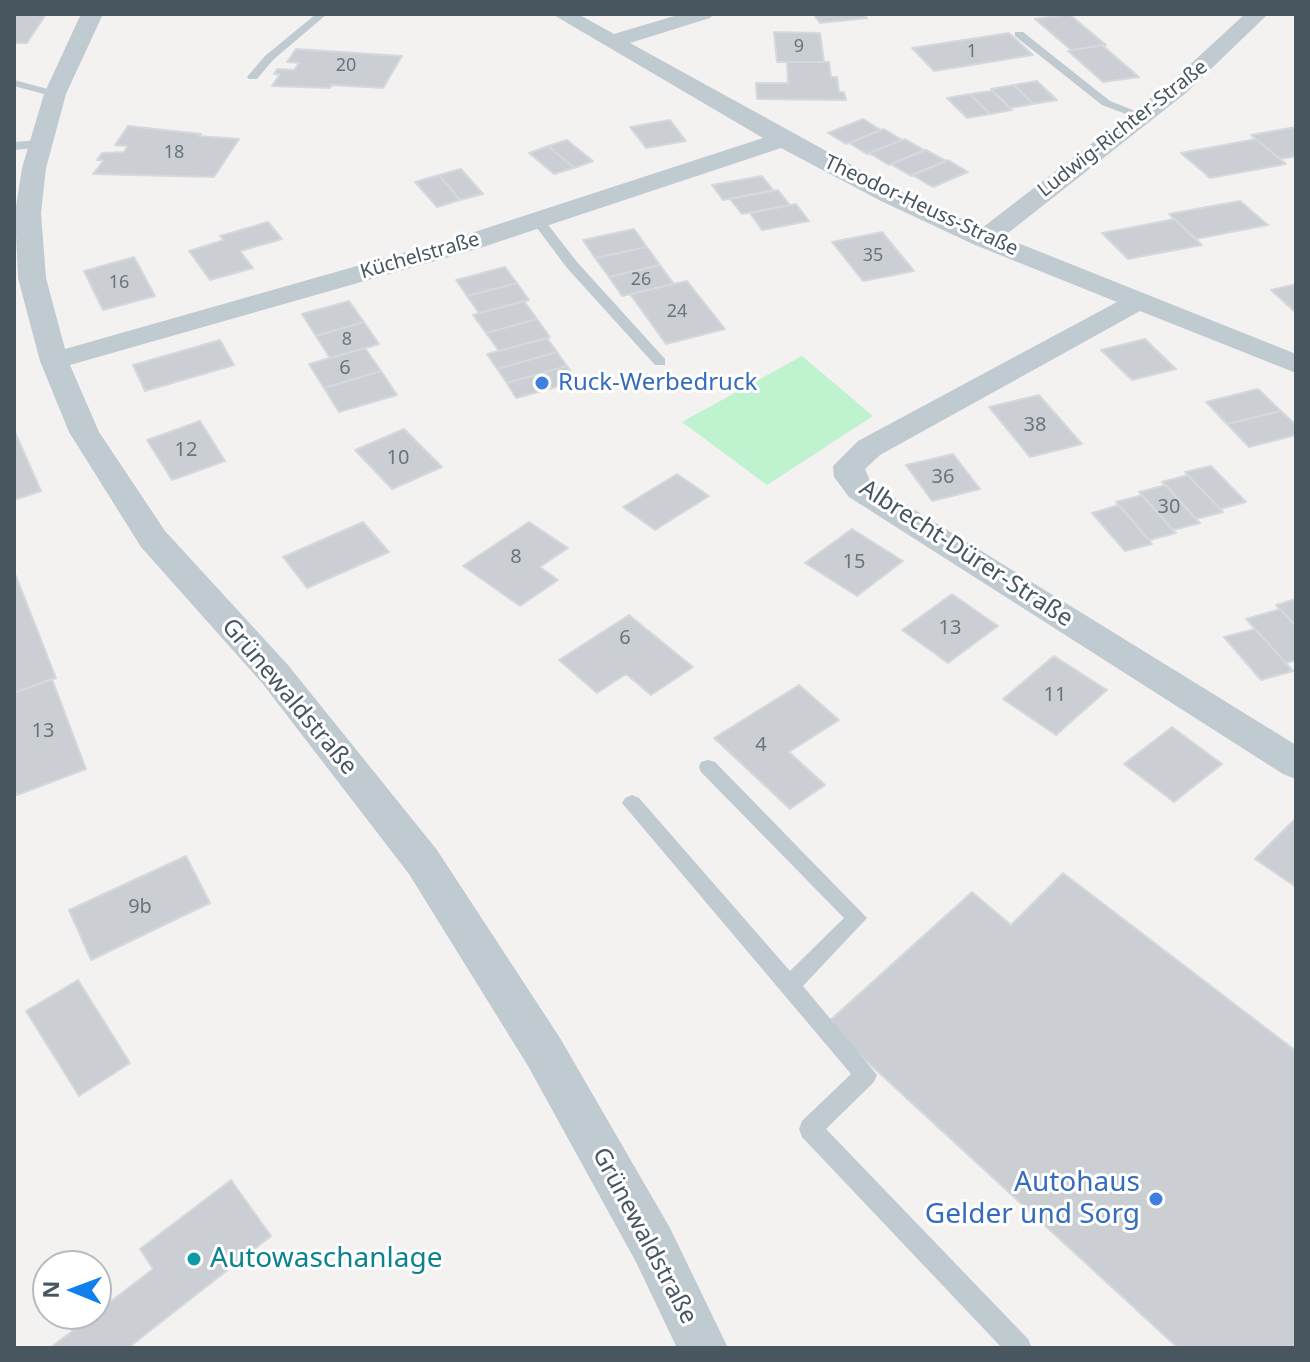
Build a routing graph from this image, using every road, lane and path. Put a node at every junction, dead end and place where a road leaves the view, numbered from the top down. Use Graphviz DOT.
graph roads {
  1 [pos="92,14"];
  2 [pos="322,14"];
  3 [pos="563,14"];
  4 [pos="703,14"];
  5 [pos="1257,14"];
  6 [pos="1019,34"];
  7 [pos="614,41"];
  8 [pos="253,77"];
  9 [pos="14,83"];
  10 [pos="55,94"];
  11 [pos="1142,116"];
  12 [pos="783,139"];
  13 [pos="27,145"];
  14 [pos="537,220"];
  15 [pos="984,239"];
  16 [pos="1141,300"];
  17 [pos="54,361"];
  18 [pos="660,362"];
  19 [pos="1296,364"];
  20 [pos="1296,764"];
  21 [pos="708,767"];
  22 [pos="632,803"];
  23 [pos="789,986"];
  24 [pos="703,1348"];
  25 [pos="1019,1348"];
  1 -- 10 [label="street, Grünewaldstraße"];
  2 -- 8 [label="lane"];
  3 -- 7 [label="street, Theodor-Heuss-Straße"];
  4 -- 7 [label="street"];
  5 -- 11 [label="street, Ludwig-Richter-Straße"];
  6 -- 11 [label="lane"];
  7 -- 12 [label="street, Theodor-Heuss-Straße"];
  9 -- 10 [label="lane"];
  10 -- 13 [label="street, Grünewaldstraße"];
  11 -- 15 [label="street, Ludwig-Richter-Straße"];
  12 -- 14 [label="street, Küchelstraße"];
  12 -- 15 [label="street, Theodor-Heuss-Straße"];
  13 -- 17 [label="street, Grünewaldstraße"];
  14 -- 17 [label="street, Küchelstraße"];
  14 -- 18 [label="lane"];
  15 -- 16 [label="street, Theodor-Heuss-Straße"];
  16 -- 19 [label="street, Theodor-Heuss-Straße"];
  16 -- 20 [label="street, Albrecht-Dürer-Straße"];
  17 -- 24 [label="street, Grünewaldstraße"];
  21 -- 23 [label="lane"];
  22 -- 23 [label="lane"];
  23 -- 25 [label="lane"];
}
